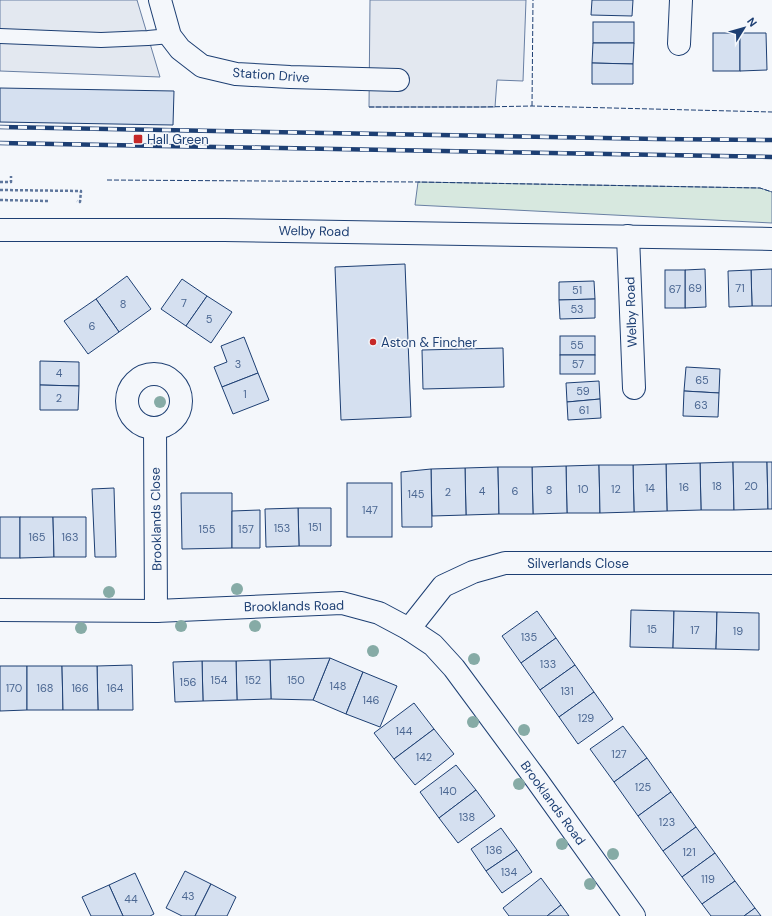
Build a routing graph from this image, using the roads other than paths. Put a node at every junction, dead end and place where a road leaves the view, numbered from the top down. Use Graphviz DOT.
graph roads {
  1 [pos="160,0"];
  2 [pos="681,0"];
  3 [pos="0,36"];
  4 [pos="170,36"];
  5 [pos="679,44"];
  6 [pos="398,80"];
  7 [pos="0,230"];
  8 [pos="628,236"];
  9 [pos="772,239"];
  10 [pos="634,388"];
  11 [pos="155,428"];
  12 [pos="772,563"];
  13 [pos="0,610"];
  14 [pos="156,610"];
  15 [pos="409,628"];
  16 [pos="634,916"];
  1 -- 4 [label="street, Station Drive"];
  2 -- 5 [label="street"];
  3 -- 4 [label="lane"];
  4 -- 6 [label="street, Station Drive"];
  7 -- 8 [label="street, Welby Road"];
  8 -- 9 [label="street, Welby Road"];
  8 -- 10 [label="street, Welby Road"];
  11 -- 14 [label="street, Brooklands Close"];
  12 -- 15 [label="street, Silverlands Close"];
  13 -- 14 [label="street, Brooklands Road"];
  14 -- 15 [label="street, Brooklands Road"];
  15 -- 16 [label="street, Brooklands Road"];
}
